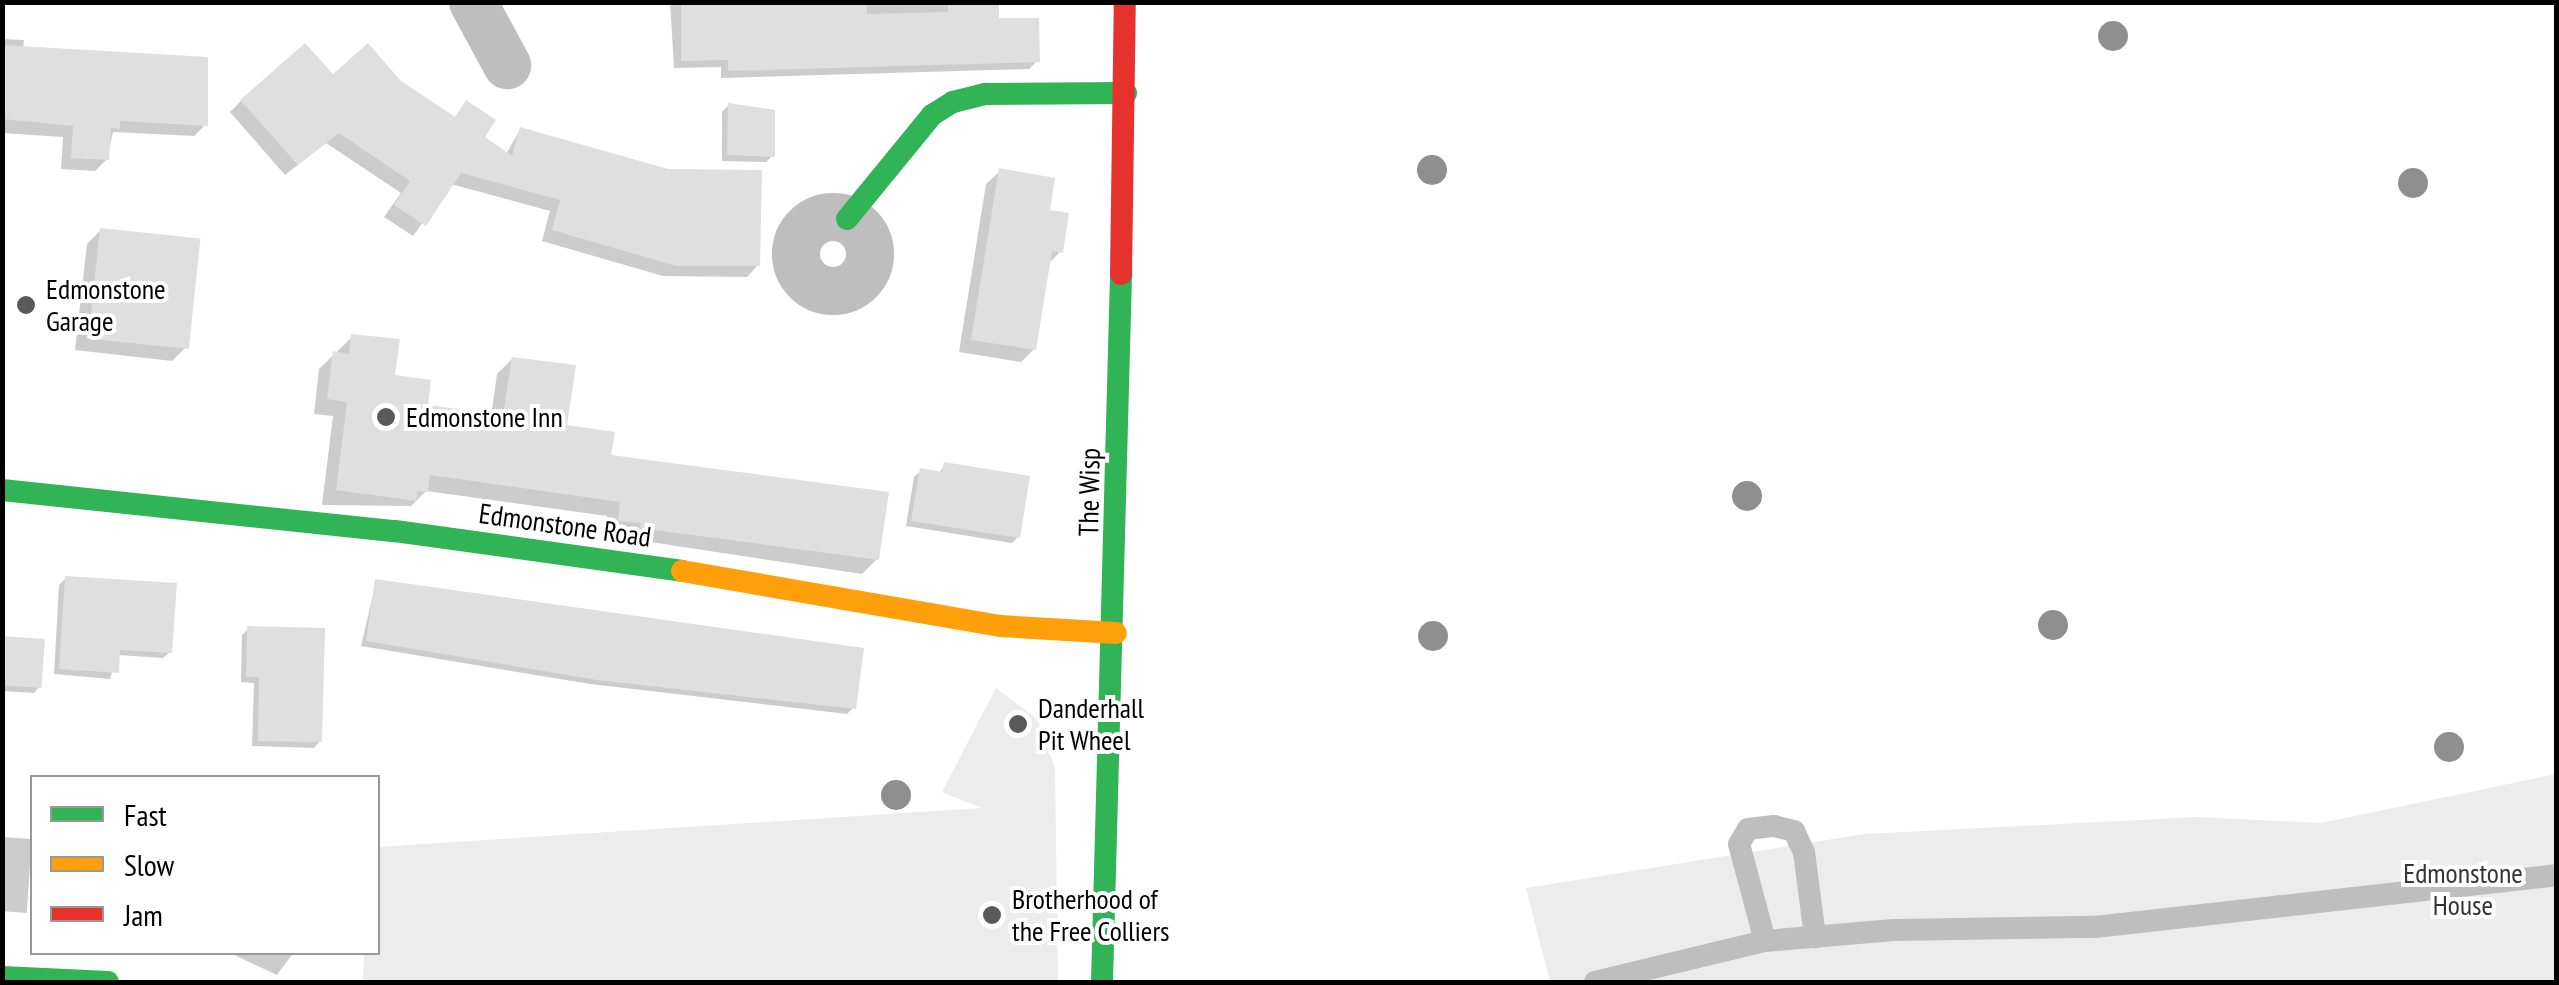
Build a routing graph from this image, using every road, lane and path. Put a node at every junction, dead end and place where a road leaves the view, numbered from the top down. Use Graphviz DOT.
graph roads {
  1 [pos="473,2"];
  2 [pos="1125,2"];
  3 [pos="507,65"];
  4 [pos="1126,93"];
  5 [pos="847,219"];
  6 [pos="2,490"];
  7 [pos="1116,632"];
  8 [pos="2556,875"];
  9 [pos="1815,937"];
  10 [pos="1765,941"];
  11 [pos="2,977"];
  12 [pos="108,982"];
  13 [pos="1102,982"];
  14 [pos="1596,982"];
  1 -- 3 [label="street"];
  2 -- 4 [label="street, The Wisp"];
  4 -- 5 [label="street"];
  4 -- 7 [label="street, The Wisp"];
  6 -- 7 [label="street, Edmonstone Road"];
  7 -- 13 [label="street, The Wisp"];
  8 -- 9 [label="lane"];
  9 -- 10 [label="lane"];
  9 -- 10 [label="lane"];
  10 -- 14 [label="lane"];
  11 -- 12 [label="street"];
}
